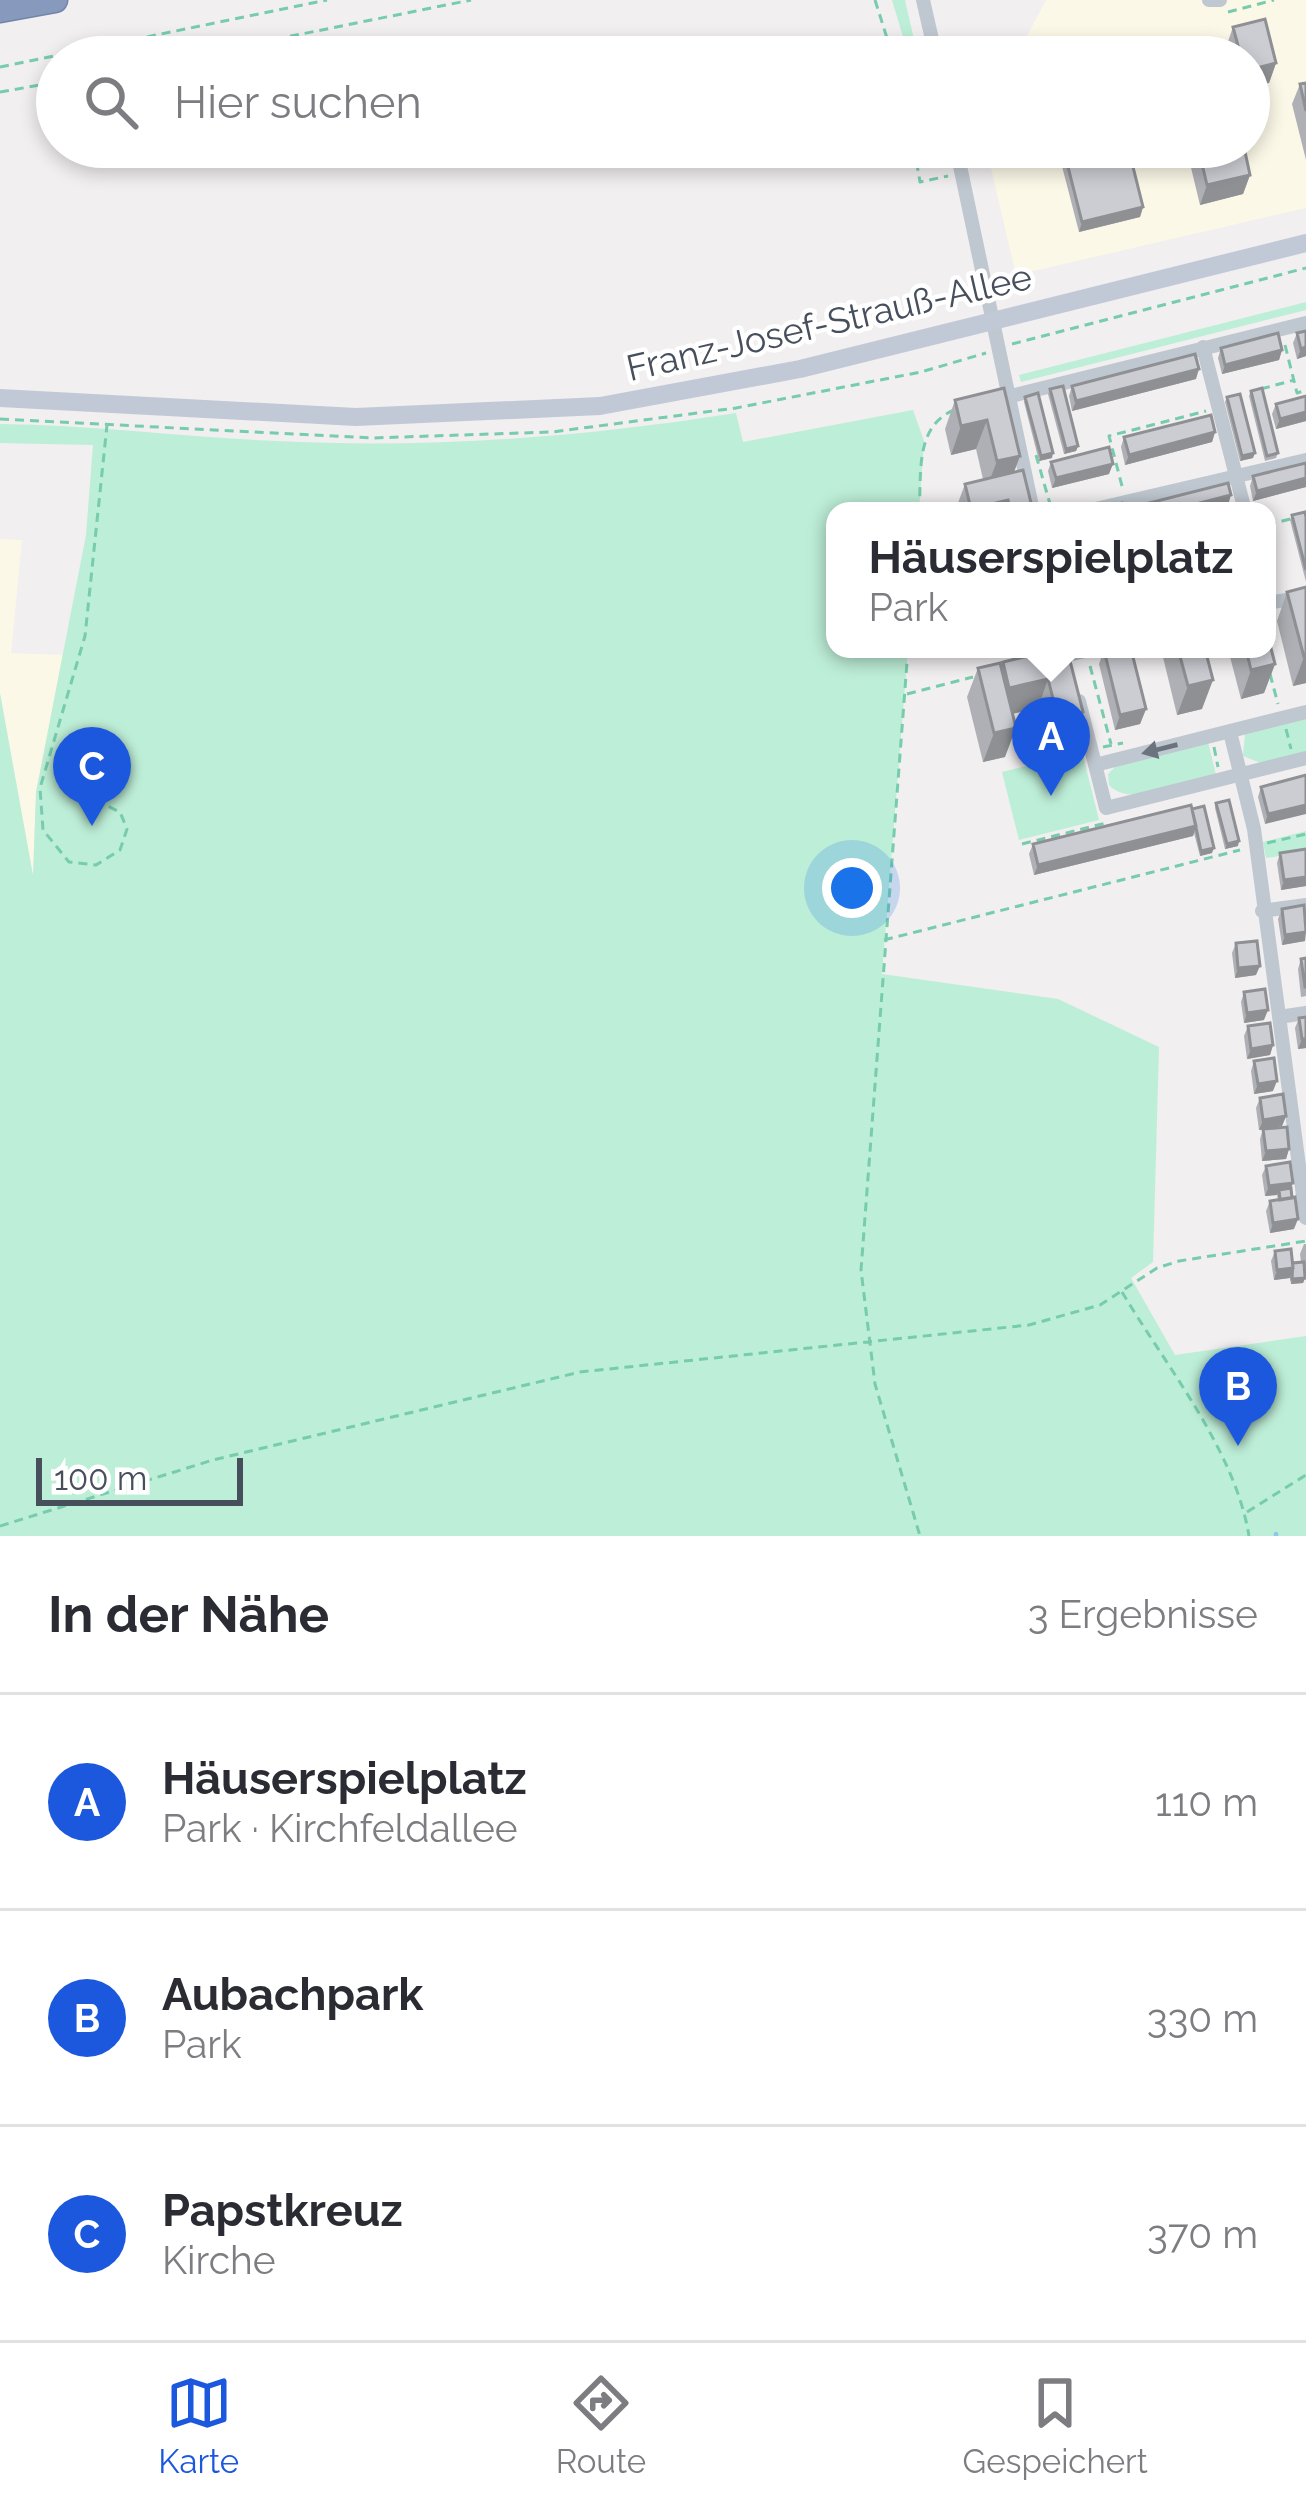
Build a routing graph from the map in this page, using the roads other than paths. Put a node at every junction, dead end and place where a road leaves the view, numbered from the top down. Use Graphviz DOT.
graph roads {
  1 [pos="55,0"];
  2 [pos="923,0"];
  3 [pos="1220,0"];
  4 [pos="1209,8"];
  5 [pos="0,10"];
  6 [pos="931,36"];
  7 [pos="961,168"];
  8 [pos="1306,243"];
  9 [pos="992,321"];
  10 [pos="1306,323"];
  11 [pos="1203,346"];
  12 [pos="1007,397"];
  13 [pos="0,398"];
  14 [pos="1306,460"];
  15 [pos="1236,475"];
  16 [pos="1033,502"];
  17 [pos="1126,502"];
  18 [pos="1243,502"];
  19 [pos="1306,597"];
  20 [pos="1276,600"];
  21 [pos="1069,658"];
  22 [pos="1073,674"];
  23 [pos="1077,693"];
  24 [pos="1306,712"];
  25 [pos="1230,732"];
  26 [pos="1300,760"];
  27 [pos="1095,765"];
  28 [pos="1241,775"];
  29 [pos="1306,905"];
  30 [pos="1262,911"];
  31 [pos="1306,1013"];
  32 [pos="1279,1017"];
  33 [pos="1300,1126"];
  34 [pos="1306,1218"];
  1 -- 5 [label="highway"];
  2 -- 6 [label="street"];
  3 -- 4 [label="street"];
  7 -- 9 [label="street"];
  8 -- 9 [label="street, Franz-Josef-Strauß-Allee"];
  9 -- 12 [label="street"];
  9 -- 13 [label="street, Franz-Josef-Strauß-Allee"];
  10 -- 11 [label="street"];
  11 -- 12 [label="street"];
  11 -- 15 [label="street"];
  12 -- 16 [label="street"];
  14 -- 15 [label="street"];
  15 -- 17 [label="street"];
  15 -- 18 [label="street"];
  19 -- 20 [label="street"];
  21 -- 22 [label="street"];
  23 -- 27 [label="street"];
  24 -- 25 [label="street"];
  25 -- 27 [label="street, one-way"];
  25 -- 28 [label="street"];
  26 -- 28 [label="street"];
  27 -- 28 [label="street"];
  28 -- 30 [label="street"];
  29 -- 30 [label="street"];
  30 -- 32 [label="street"];
  31 -- 32 [label="street"];
  32 -- 33 [label="street"];
  33 -- 34 [label="street"];
}
